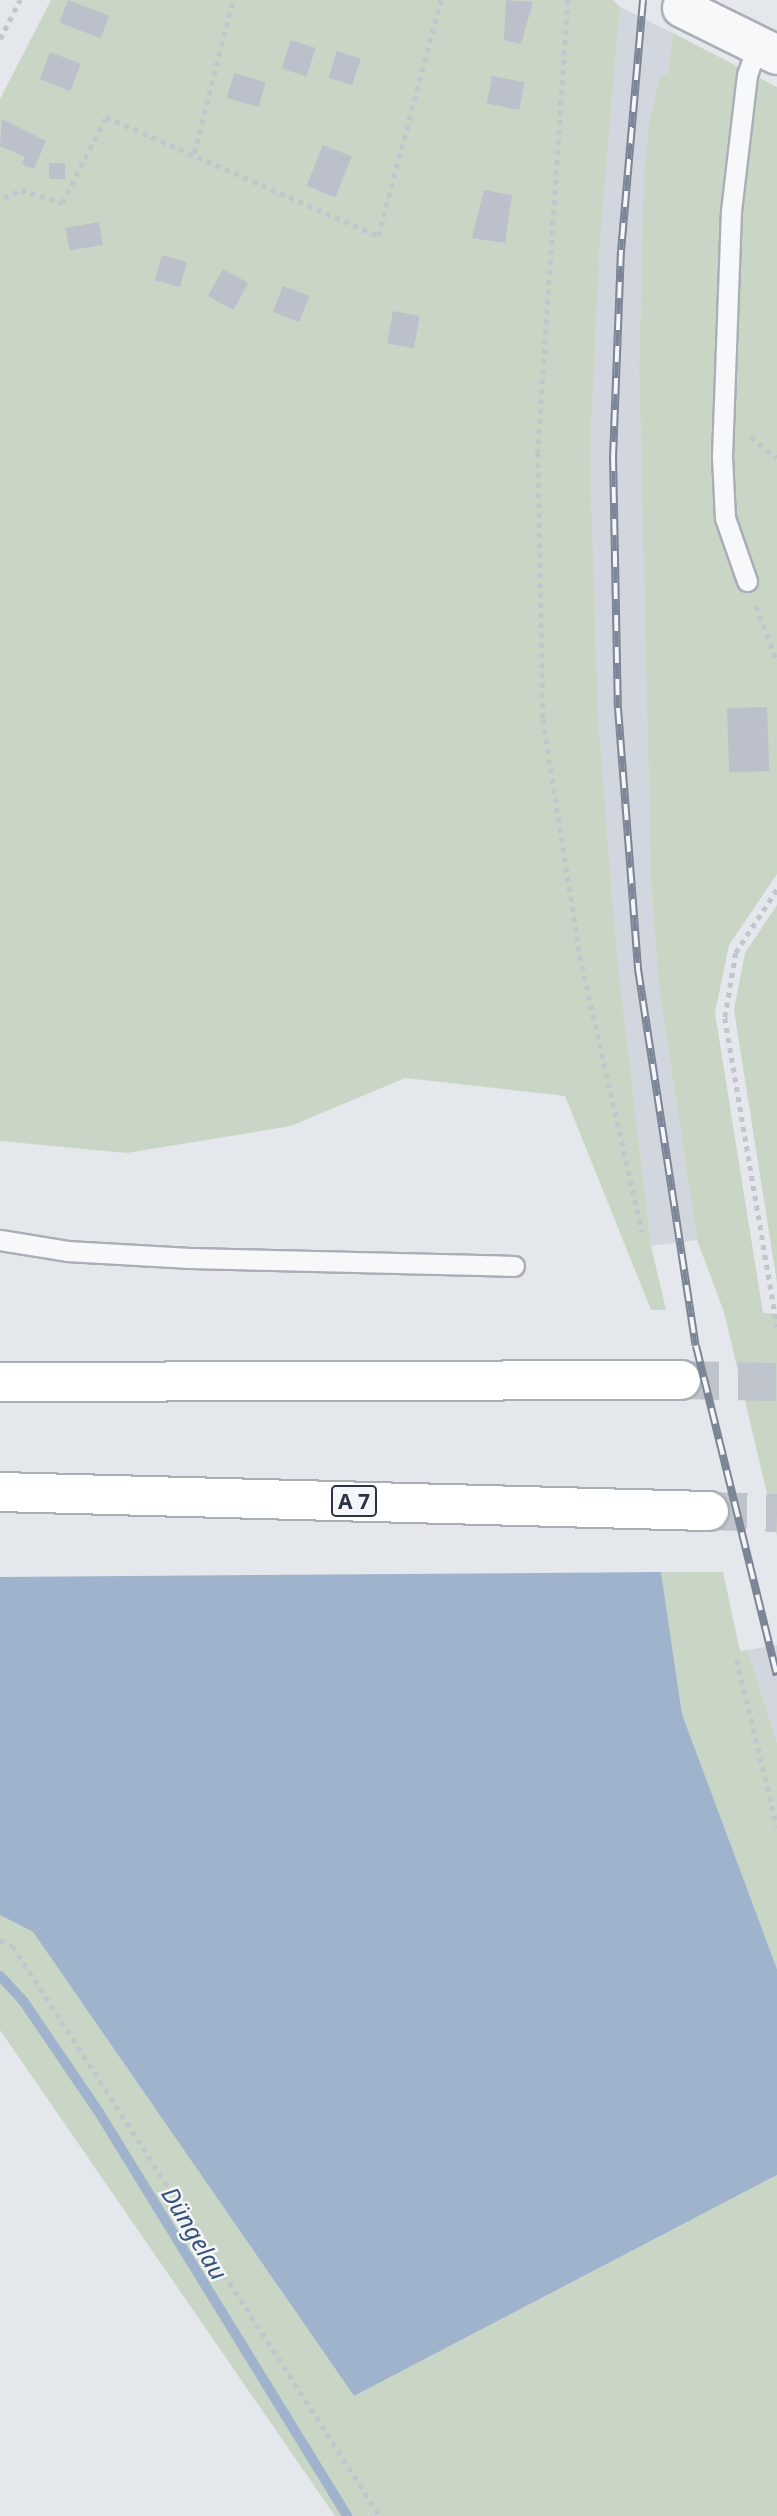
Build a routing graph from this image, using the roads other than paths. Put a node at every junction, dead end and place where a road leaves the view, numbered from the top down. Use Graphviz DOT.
graph roads {
  1 [pos="682,8"];
  2 [pos="767,51"];
  3 [pos="747,581"];
  4 [pos="0,1240"];
  5 [pos="514,1266"];
  6 [pos="681,1380"];
  7 [pos="0,1382"];
  8 [pos="0,1492"];
  9 [pos="709,1511"];
  1 -- 2 [label="street"];
  2 -- 3 [label="lane"];
  4 -- 5 [label="lane"];
  6 -- 7 [label="highway"];
  8 -- 9 [label="highway, A 7"];
}
